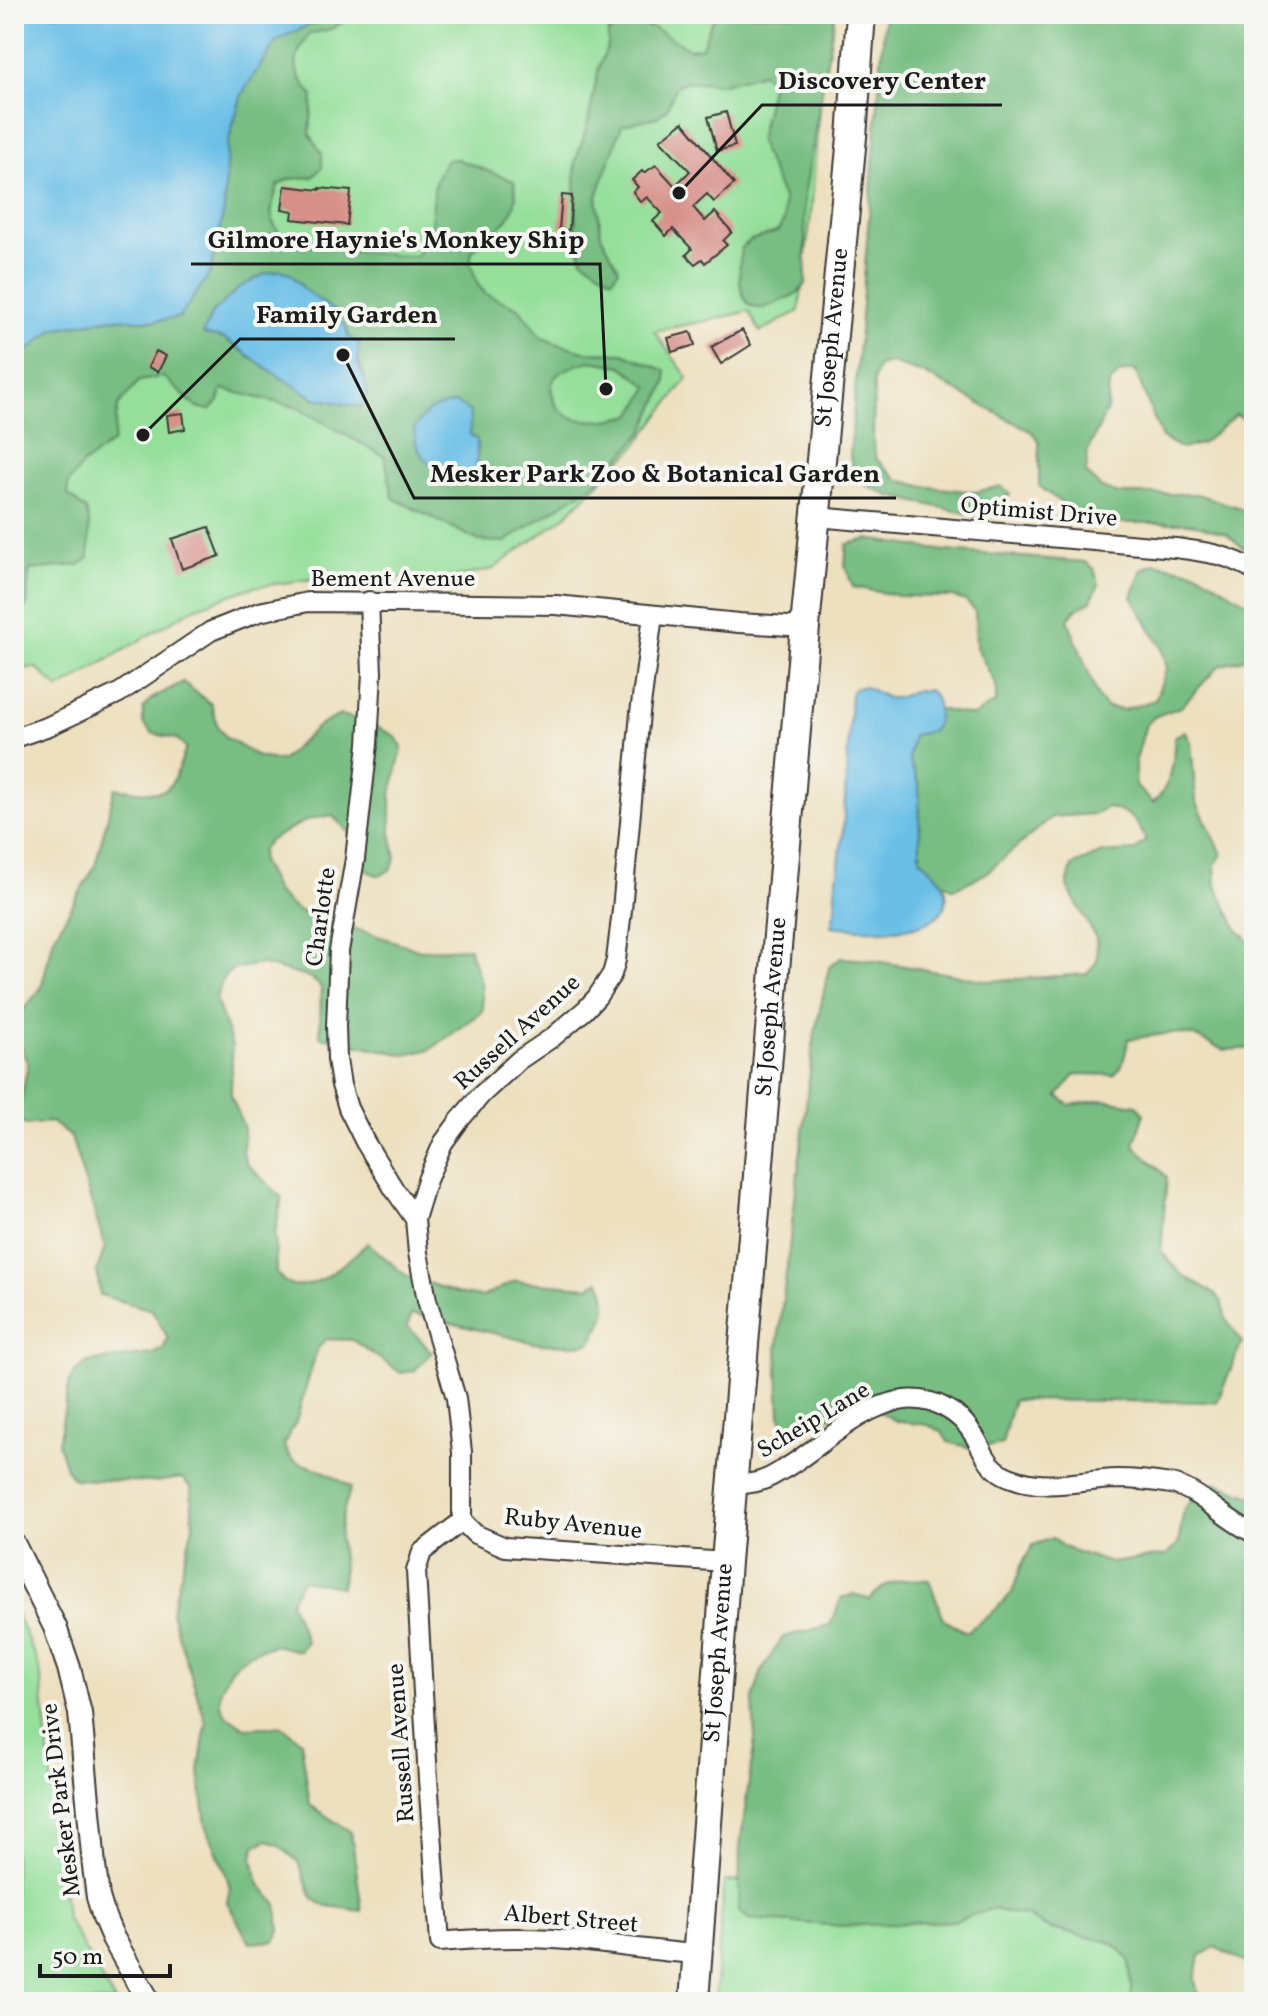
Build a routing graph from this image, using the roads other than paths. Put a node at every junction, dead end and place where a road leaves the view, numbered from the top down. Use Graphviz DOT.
graph roads {
  1 [pos="861,14"];
  2 [pos="816,517"];
  3 [pos="1254,570"];
  4 [pos="369,601"];
  5 [pos="653,615"];
  6 [pos="805,627"];
  7 [pos="14,738"];
  8 [pos="415,1219"];
  9 [pos="733,1484"];
  10 [pos="462,1521"];
  11 [pos="1254,1533"];
  12 [pos="14,1545"];
  13 [pos="726,1562"];
  14 [pos="440,1942"];
  15 [pos="698,1954"];
  16 [pos="149,2002"];
  17 [pos="694,2002"];
  1 -- 2 [label="main road, St Joseph Avenue"];
  2 -- 3 [label="street, Optimist Drive"];
  2 -- 6 [label="main road, St Joseph Avenue"];
  4 -- 5 [label="street, Bement Avenue"];
  4 -- 7 [label="street, Bement Avenue"];
  4 -- 8 [label="street, Charlotte"];
  5 -- 6 [label="street, Bement Avenue"];
  5 -- 8 [label="street, Russell Avenue"];
  6 -- 9 [label="main road, St Joseph Avenue"];
  8 -- 10 [label="street, Russell Avenue"];
  9 -- 11 [label="street, Scheip Lane"];
  9 -- 13 [label="main road, St Joseph Avenue"];
  10 -- 13 [label="street, Ruby Avenue"];
  10 -- 14 [label="street, Russell Avenue"];
  12 -- 16 [label="street, Mesker Park Drive"];
  13 -- 15 [label="main road, St Joseph Avenue"];
  14 -- 15 [label="street, Albert Street"];
  15 -- 17 [label="main road, St Joseph Avenue"];
}
